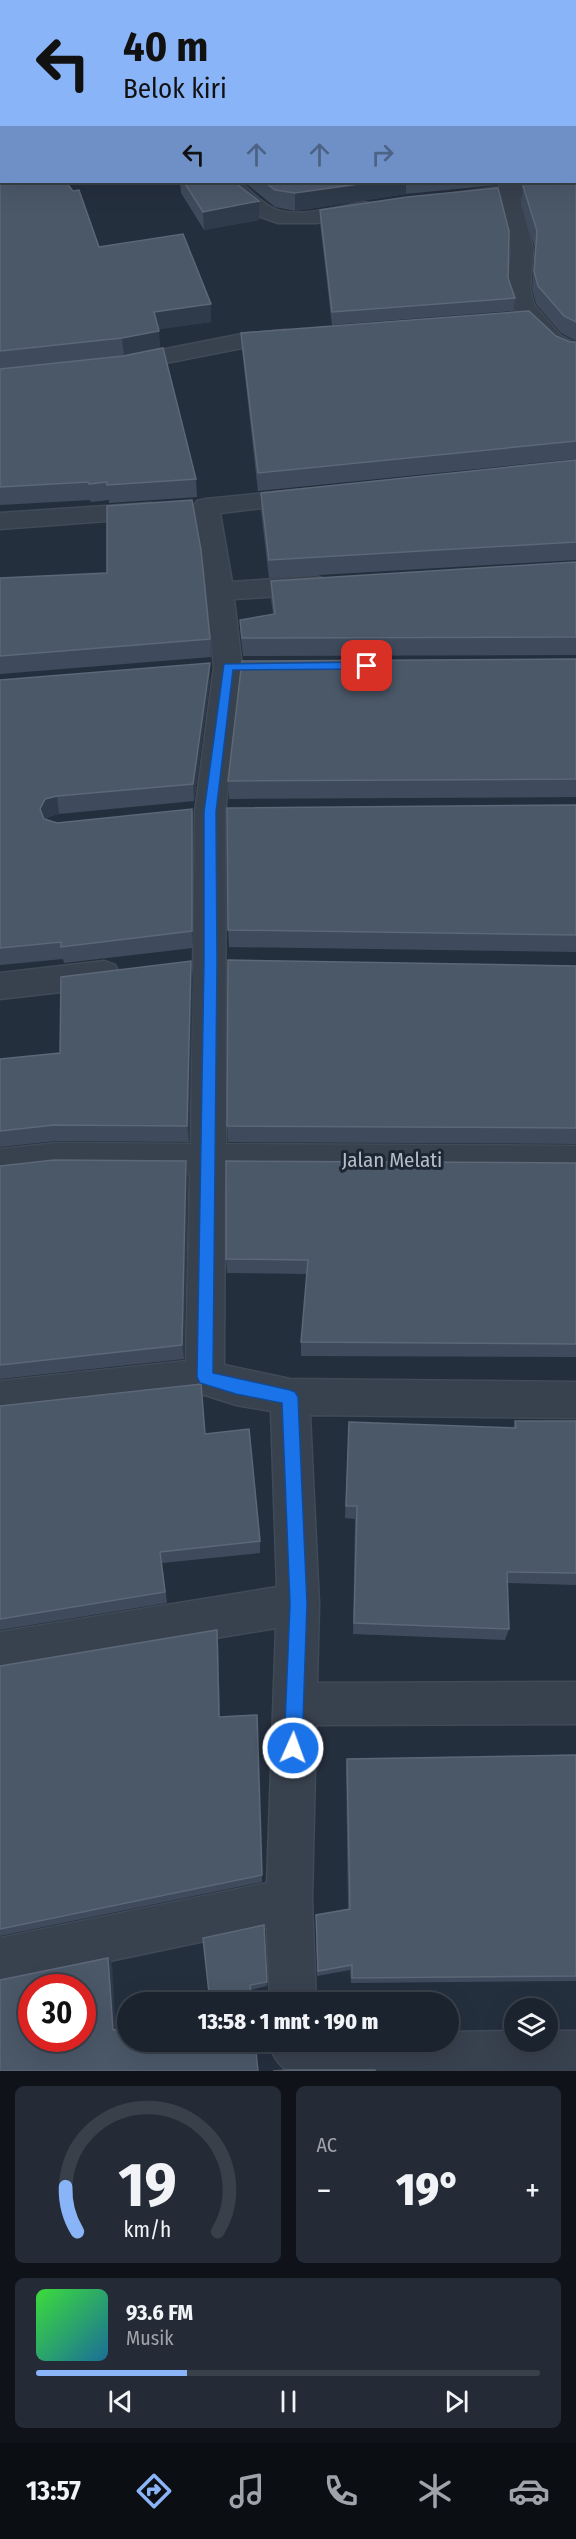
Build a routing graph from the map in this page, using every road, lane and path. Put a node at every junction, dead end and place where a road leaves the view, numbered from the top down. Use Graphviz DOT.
graph roads {
  1 [pos="229,183"];
  2 [pos="576,186"];
  3 [pos="509,187"];
  4 [pos="440,199"];
  5 [pos="384,205"];
  6 [pos="532,319"];
  7 [pos="509,321"];
  8 [pos="303,335"];
  9 [pos="576,351"];
  10 [pos="94,369"];
  11 [pos="337,494"];
  12 [pos="187,509"];
  13 [pos="0,521"];
  14 [pos="340,584"];
  15 [pos="219,591"];
  16 [pos="128,971"];
  17 [pos="0,986"];
  18 [pos="208,1158"];
  19 [pos="576,1161"];
  20 [pos="0,1164"];
  21 [pos="205,1377"];
  22 [pos="290,1397"];
  23 [pos="0,1399"];
  24 [pos="576,1400"];
  25 [pos="298,1604"];
  26 [pos="0,1653"];
  27 [pos="576,1703"];
  28 [pos="295,1704"];
  29 [pos="289,1901"];
  30 [pos="0,1961"];
  31 [pos="294,1992"];
  32 [pos="301,2052"];
  33 [pos="576,2055"];
  34 [pos="401,2063"];
  1 -- 5 [label="street"];
  2 -- 3 [label="street"];
  3 -- 4 [label="street"];
  3 -- 6 [label="street"];
  6 -- 7 [label="street"];
  6 -- 9 [label="street"];
  8 -- 10 [label="street"];
  11 -- 12 [label="street"];
  12 -- 13 [label="street"];
  12 -- 15 [label="street"];
  14 -- 15 [label="street"];
  15 -- 18 [label="street"];
  16 -- 17 [label="street"];
  18 -- 19 [label="street, Jalan Melati"];
  18 -- 20 [label="street, Jalan Melati"];
  18 -- 21 [label="street"];
  21 -- 22 [label="street"];
  21 -- 23 [label="street"];
  22 -- 24 [label="street"];
  22 -- 25 [label="street"];
  25 -- 26 [label="street"];
  25 -- 28 [label="street"];
  27 -- 28 [label="street"];
  28 -- 29 [label="street"];
  29 -- 30 [label="street"];
  29 -- 31 [label="street"];
  32 -- 34 [label="street"];
  33 -- 34 [label="street"];
}
